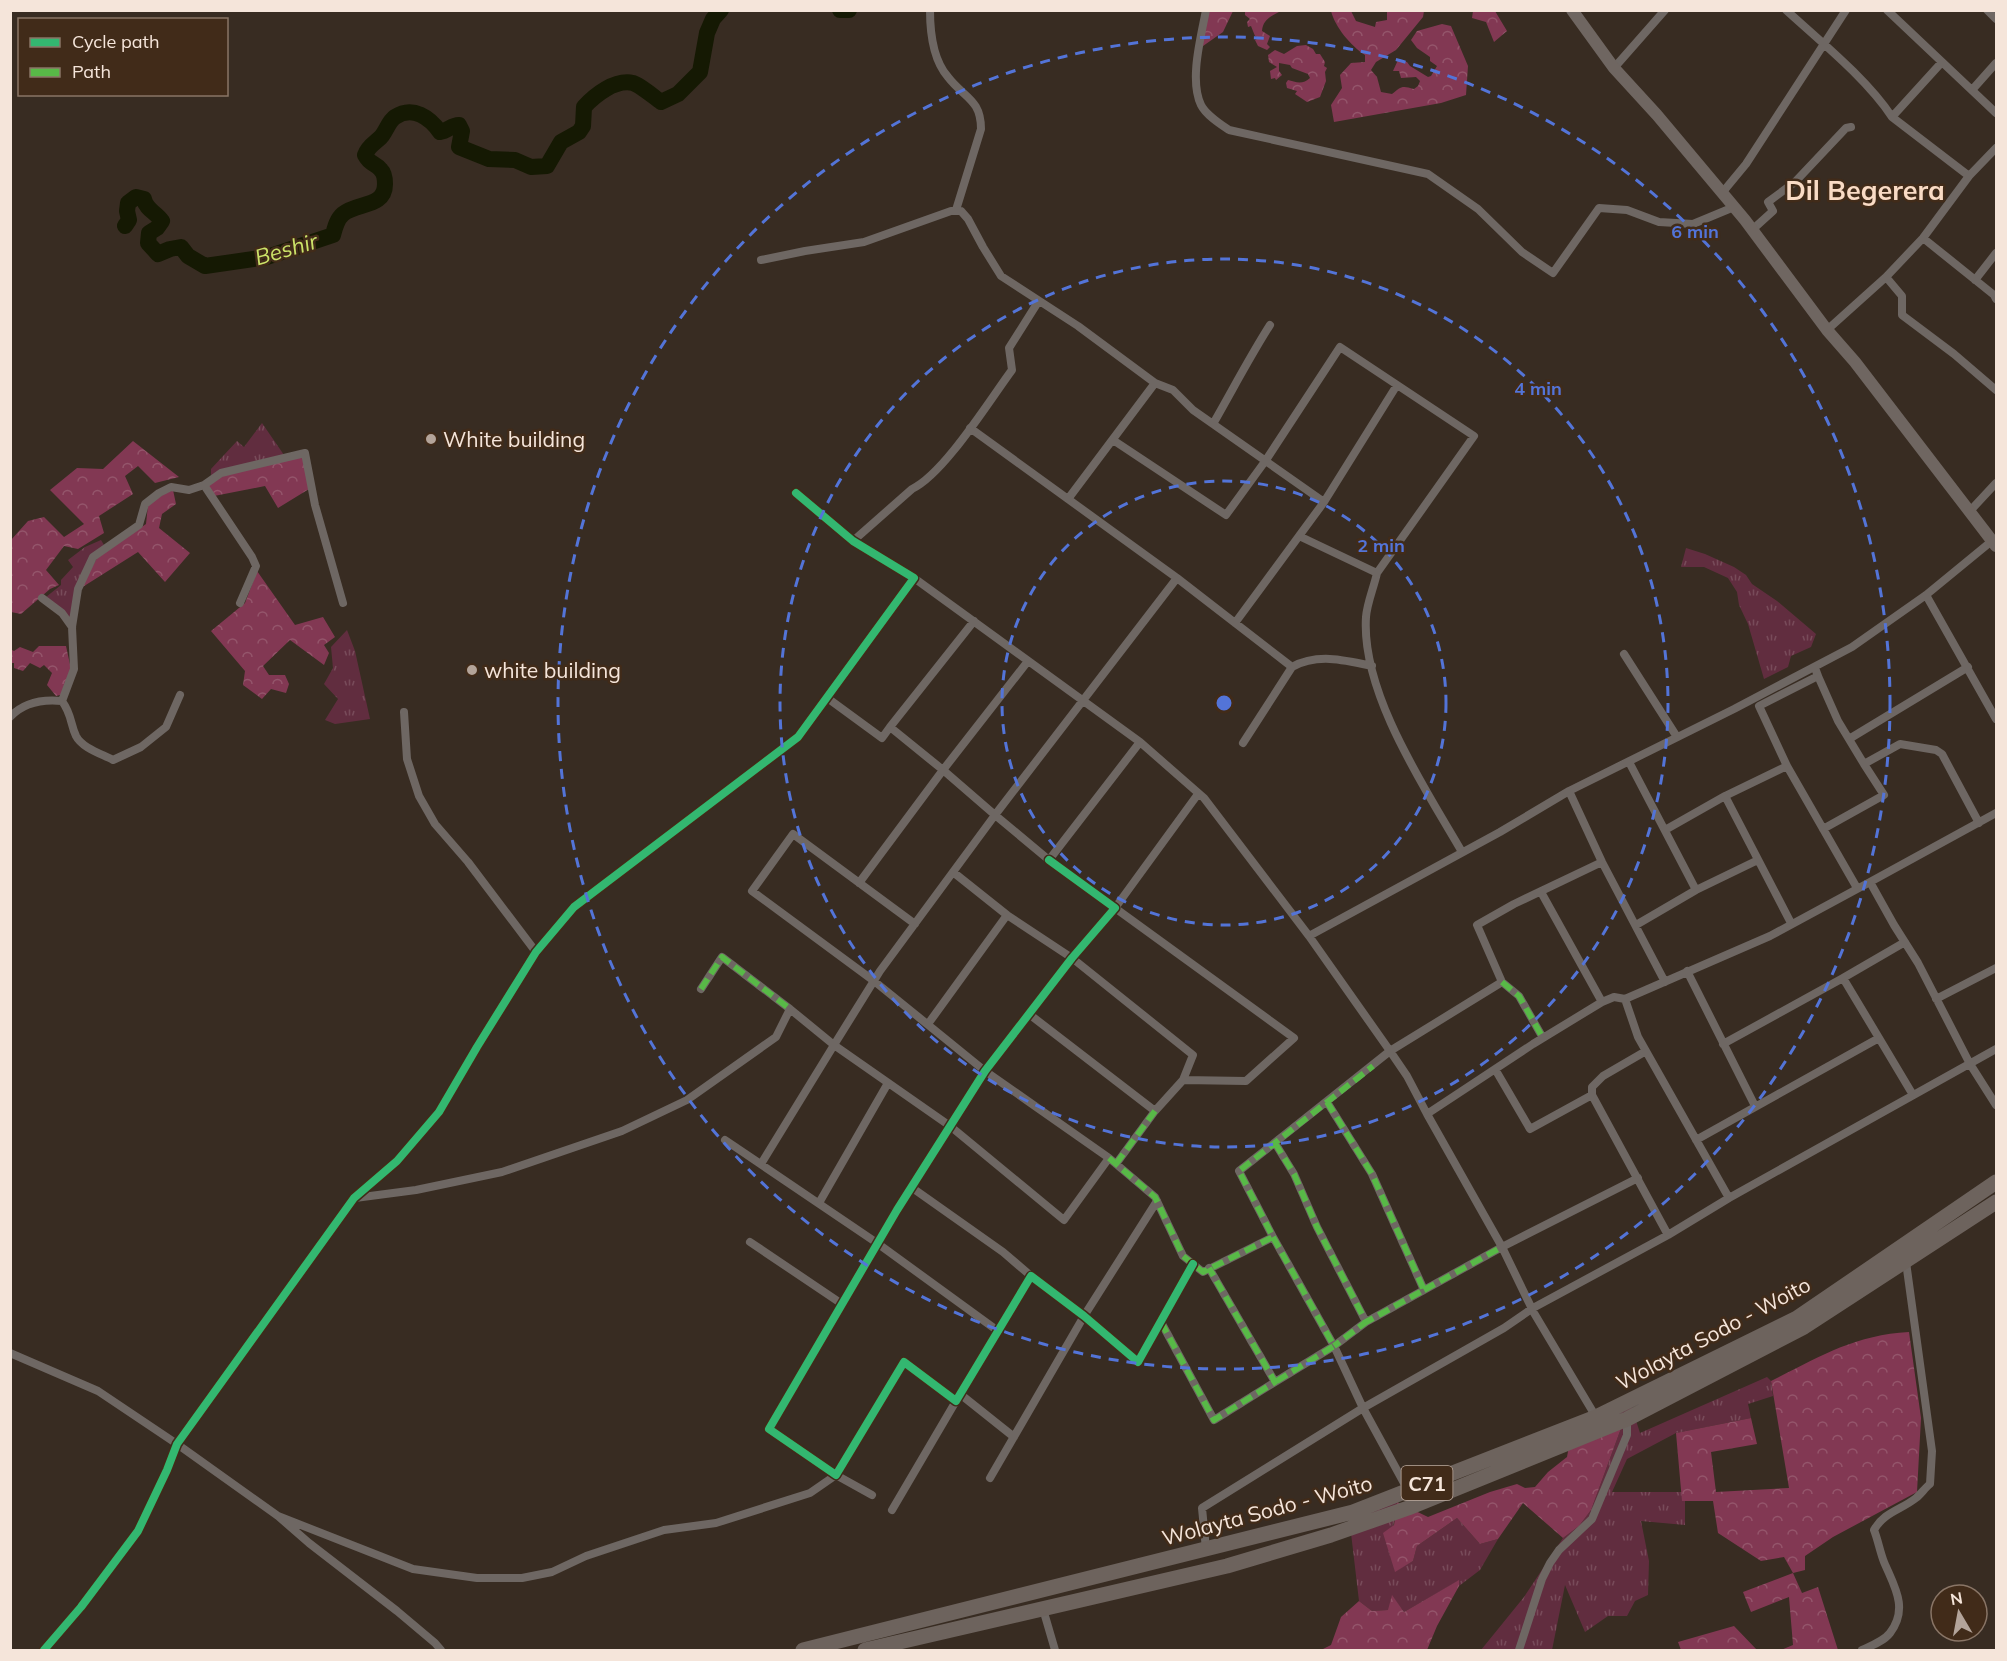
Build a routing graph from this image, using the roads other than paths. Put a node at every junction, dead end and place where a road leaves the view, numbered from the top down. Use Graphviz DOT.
graph roads {
  1 [pos="930,10"];
  2 [pos="1206,10"];
  3 [pos="1572,10"];
  4 [pos="1665,10"];
  5 [pos="1786,10"];
  6 [pos="1846,10"];
  7 [pos="1887,10"];
  8 [pos="1987,10"];
  9 [pos="1996,19"];
  10 [pos="1824,45"];
  11 [pos="1941,62"];
  12 [pos="1996,63"];
  13 [pos="1614,68"];
  14 [pos="1972,90"];
  15 [pos="1996,113"];
  16 [pos="1892,117"];
  17 [pos="1851,127"];
  18 [pos="1996,148"];
  19 [pos="1970,176"];
  20 [pos="1722,193"];
  21 [pos="1734,207"];
  22 [pos="956,210"];
  23 [pos="1752,230"];
  24 [pos="1923,238"];
  25 [pos="1996,253"];
  26 [pos="761,260"];
  27 [pos="1886,277"];
  28 [pos="1975,280"];
  29 [pos="1996,299"];
  30 [pos="1038,302"];
  31 [pos="1270,326"];
  32 [pos="1827,330"];
  33 [pos="1155,383"];
  34 [pos="1398,385"];
  35 [pos="1996,390"];
  36 [pos="1213,424"];
  37 [pos="970,428"];
  38 [pos="1113,440"];
  39 [pos="1266,460"];
  40 [pos="1996,483"];
  41 [pos="204,485"];
  42 [pos="796,493"];
  43 [pos="1068,499"];
  44 [pos="1324,502"];
  45 [pos="1970,511"];
  46 [pos="1299,536"];
  47 [pos="853,541"];
  48 [pos="1995,543"];
  49 [pos="1377,573"];
  50 [pos="914,578"];
  51 [pos="1178,578"];
  52 [pos="1926,594"];
  53 [pos="42,598"];
  54 [pos="240,603"];
  55 [pos="343,603"];
  56 [pos="974,621"];
  57 [pos="1235,622"];
  58 [pos="72,627"];
  59 [pos="1624,654"];
  60 [pos="1028,661"];
  61 [pos="1372,666"];
  62 [pos="1292,667"];
  63 [pos="1815,668"];
  64 [pos="1968,668"];
  65 [pos="1818,676"];
  66 [pos="180,694"];
  67 [pos="826,697"];
  68 [pos="62,701"];
  69 [pos="1084,702"];
  70 [pos="404,712"];
  71 [pos="10,717"];
  72 [pos="1996,719"];
  73 [pos="890,727"];
  74 [pos="1677,737"];
  75 [pos="1849,739"];
  76 [pos="1140,742"];
  77 [pos="1243,743"];
  78 [pos="1629,762"];
  79 [pos="1864,764"];
  80 [pos="1787,766"];
  81 [pos="943,770"];
  82 [pos="1569,791"];
  83 [pos="1198,794"];
  84 [pos="1725,796"];
  85 [pos="1996,813"];
  86 [pos="995,815"];
  87 [pos="1979,823"];
  88 [pos="1823,829"];
  89 [pos="1665,830"];
  90 [pos="1462,852"];
  91 [pos="1049,860"];
  92 [pos="1758,860"];
  93 [pos="1602,862"];
  94 [pos="953,872"];
  95 [pos="1870,882"];
  96 [pos="859,883"];
  97 [pos="1857,888"];
  98 [pos="1696,891"];
  99 [pos="1541,892"];
  100 [pos="1115,908"];
  101 [pos="1007,915"];
  102 [pos="1791,923"];
  103 [pos="915,924"];
  104 [pos="1636,926"];
  105 [pos="1309,936"];
  106 [pos="1905,942"];
  107 [pos="537,952"];
  108 [pos="1072,958"];
  109 [pos="1996,968"];
  110 [pos="1688,971"];
  111 [pos="1843,978"];
  112 [pos="874,981"];
  113 [pos="1502,982"];
  114 [pos="1665,982"];
  115 [pos="701,989"];
  116 [pos="1625,999"];
  117 [pos="1936,999"];
  118 [pos="1602,1002"];
  119 [pos="790,1010"];
  120 [pos="1029,1014"];
  121 [pos="928,1024"];
  122 [pos="1543,1038"];
  123 [pos="1879,1038"];
  124 [pos="1723,1044"];
  125 [pos="834,1045"];
  126 [pos="1996,1049"];
  127 [pos="1390,1051"];
  128 [pos="1646,1051"];
  129 [pos="1970,1064"];
  130 [pos="1495,1069"];
  131 [pos="985,1071"];
  132 [pos="1183,1080"];
  133 [pos="888,1083"];
  134 [pos="1592,1095"];
  135 [pos="1913,1095"];
  136 [pos="1327,1102"];
  137 [pos="1996,1105"];
  138 [pos="1755,1106"];
  139 [pos="1155,1111"];
  140 [pos="1427,1114"];
  141 [pos="950,1126"];
  142 [pos="725,1140"];
  143 [pos="1696,1140"];
  144 [pos="1275,1143"];
  145 [pos="1109,1158"];
  146 [pos="761,1164"];
  147 [pos="1116,1164"];
  148 [pos="1638,1178"];
  149 [pos="1996,1182"];
  150 [pos="911,1187"];
  151 [pos="354,1198"];
  152 [pos="1729,1198"];
  153 [pos="1157,1201"];
  154 [pos="1996,1202"];
  155 [pos="819,1203"];
  156 [pos="1668,1235"];
  157 [pos="1273,1237"];
  158 [pos="750,1242"];
  159 [pos="878,1243"];
  160 [pos="1502,1247"];
  161 [pos="1906,1262"];
  162 [pos="1193,1264"];
  163 [pos="1209,1268"];
  164 [pos="1031,1276"];
  165 [pos="1424,1290"];
  166 [pos="842,1304"];
  167 [pos="1533,1308"];
  168 [pos="1084,1317"];
  169 [pos="1161,1322"];
  170 [pos="1366,1322"];
  171 [pos="998,1331"];
  172 [pos="1334,1346"];
  173 [pos="10,1353"];
  174 [pos="1275,1382"];
  175 [pos="958,1398"];
  176 [pos="1364,1408"];
  177 [pos="1596,1417"];
  178 [pos="1628,1419"];
  179 [pos="1014,1437"];
  180 [pos="177,1444"];
  181 [pos="836,1475"];
  182 [pos="990,1478"];
  183 [pos="1408,1491"];
  184 [pos="872,1495"];
  185 [pos="1416,1505"];
  186 [pos="892,1510"];
  187 [pos="278,1516"];
  188 [pos="1206,1549"];
  189 [pos="1167,1559"];
  190 [pos="1172,1579"];
  191 [pos="1043,1609"];
  192 [pos="44,1650"];
  193 [pos="441,1650"];
  194 [pos="803,1650"];
  195 [pos="865,1650"];
  196 [pos="1055,1650"];
  197 [pos="1519,1650"];
  198 [pos="1862,1650"];
  1 -- 22 [label="street"];
  2 -- 21 [label="street"];
  3 -- 13 [label="main road"];
  4 -- 13 [label="street"];
  5 -- 10 [label="street"];
  6 -- 10 [label="street"];
  7 -- 11 [label="street"];
  8 -- 9 [label="street"];
  10 -- 16 [label="street"];
  10 -- 20 [label="street"];
  11 -- 14 [label="street"];
  11 -- 16 [label="street"];
  12 -- 14 [label="street"];
  13 -- 20 [label="main road"];
  14 -- 15 [label="street"];
  16 -- 19 [label="street"];
  17 -- 23 [label="street"];
  18 -- 19 [label="street"];
  19 -- 24 [label="street"];
  20 -- 21 [label="main road"];
  21 -- 23 [label="main road"];
  22 -- 26 [label="street"];
  22 -- 30 [label="street"];
  23 -- 32 [label="main road"];
  24 -- 27 [label="street"];
  24 -- 28 [label="street"];
  25 -- 28 [label="street"];
  27 -- 32 [label="street"];
  27 -- 35 [label="street"];
  28 -- 29 [label="street"];
  30 -- 33 [label="street"];
  30 -- 37 [label="street"];
  31 -- 36 [label="street"];
  32 -- 45 [label="main road"];
  33 -- 36 [label="street"];
  33 -- 38 [label="street"];
  34 -- 39 [label="street"];
  34 -- 44 [label="street"];
  34 -- 49 [label="street"];
  36 -- 39 [label="street"];
  37 -- 43 [label="street"];
  37 -- 47 [label="street"];
  38 -- 39 [label="street"];
  38 -- 43 [label="street"];
  39 -- 44 [label="street"];
  40 -- 45 [label="street"];
  41 -- 54 [label="street"];
  41 -- 55 [label="street"];
  41 -- 58 [label="street"];
  42 -- 47 [label="street"];
  43 -- 51 [label="street"];
  44 -- 46 [label="street"];
  45 -- 48 [label="main road"];
  46 -- 49 [label="street"];
  46 -- 57 [label="street"];
  47 -- 50 [label="street"];
  48 -- 52 [label="street"];
  49 -- 61 [label="street"];
  50 -- 56 [label="street"];
  50 -- 67 [label="street"];
  51 -- 57 [label="street"];
  51 -- 69 [label="street"];
  52 -- 63 [label="street"];
  52 -- 64 [label="street"];
  53 -- 58 [label="street"];
  56 -- 60 [label="street"];
  56 -- 73 [label="street"];
  57 -- 62 [label="street"];
  58 -- 68 [label="street"];
  59 -- 74 [label="street"];
  60 -- 69 [label="street"];
  60 -- 81 [label="street"];
  61 -- 62 [label="street"];
  61 -- 90 [label="street"];
  62 -- 77 [label="street"];
  63 -- 65 [label="street"];
  63 -- 74 [label="street"];
  64 -- 72 [label="street"];
  64 -- 75 [label="street"];
  65 -- 75 [label="street"];
  65 -- 80 [label="street"];
  66 -- 68 [label="street"];
  67 -- 73 [label="street"];
  67 -- 107 [label="street"];
  68 -- 71 [label="street"];
  69 -- 76 [label="street"];
  69 -- 86 [label="street"];
  70 -- 107 [label="street"];
  73 -- 81 [label="street"];
  74 -- 78 [label="street"];
  75 -- 79 [label="street"];
  76 -- 83 [label="street"];
  76 -- 91 [label="street"];
  78 -- 82 [label="street"];
  78 -- 89 [label="street"];
  79 -- 87 [label="street"];
  79 -- 88 [label="street"];
  80 -- 84 [label="street"];
  80 -- 88 [label="street"];
  81 -- 86 [label="street"];
  81 -- 96 [label="street"];
  82 -- 90 [label="street"];
  82 -- 93 [label="street"];
  83 -- 100 [label="street"];
  83 -- 105 [label="street"];
  84 -- 89 [label="street"];
  84 -- 92 [label="street"];
  85 -- 87 [label="street"];
  86 -- 91 [label="street"];
  86 -- 94 [label="street"];
  87 -- 95 [label="street"];
  88 -- 97 [label="street"];
  89 -- 98 [label="street"];
  90 -- 105 [label="street"];
  91 -- 100 [label="street"];
  92 -- 98 [label="street"];
  92 -- 102 [label="street"];
  93 -- 99 [label="street"];
  93 -- 104 [label="street"];
  94 -- 101 [label="street"];
  94 -- 103 [label="street"];
  95 -- 97 [label="street"];
  95 -- 106 [label="street"];
  96 -- 103 [label="street"];
  96 -- 112 [label="street"];
  97 -- 102 [label="street"];
  98 -- 104 [label="street"];
  99 -- 113 [label="street"];
  99 -- 118 [label="street"];
  100 -- 108 [label="street"];
  100 -- 132 [label="street"];
  101 -- 108 [label="street"];
  101 -- 121 [label="street"];
  102 -- 110 [label="street"];
  103 -- 112 [label="street"];
  104 -- 114 [label="street"];
  105 -- 127 [label="street"];
  106 -- 111 [label="street"];
  106 -- 117 [label="street"];
  107 -- 151 [label="street"];
  108 -- 120 [label="street"];
  108 -- 132 [label="street"];
  109 -- 117 [label="street"];
  110 -- 114 [label="street"];
  110 -- 124 [label="street"];
  111 -- 123 [label="street"];
  111 -- 124 [label="street"];
  112 -- 121 [label="street"];
  112 -- 125 [label="street"];
  113 -- 122 [label="street"];
  113 -- 127 [label="street"];
  114 -- 116 [label="street"];
  115 -- 119 [label="street"];
  116 -- 118 [label="street"];
  116 -- 128 [label="street"];
  117 -- 129 [label="street"];
  118 -- 122 [label="street"];
  119 -- 125 [label="street"];
  119 -- 151 [label="street"];
  120 -- 131 [label="street"];
  120 -- 139 [label="street"];
  121 -- 131 [label="street"];
  122 -- 130 [label="street"];
  123 -- 135 [label="street"];
  123 -- 138 [label="street"];
  124 -- 138 [label="street"];
  125 -- 133 [label="street"];
  125 -- 146 [label="street"];
  126 -- 129 [label="street"];
  127 -- 136 [label="street"];
  127 -- 140 [label="street"];
  128 -- 134 [label="street"];
  128 -- 143 [label="street"];
  129 -- 135 [label="street"];
  129 -- 137 [label="street"];
  130 -- 134 [label="street"];
  130 -- 140 [label="street"];
  131 -- 141 [label="street"];
  131 -- 145 [label="street"];
  132 -- 139 [label="street"];
  133 -- 141 [label="street"];
  133 -- 155 [label="street"];
  134 -- 148 [label="street"];
  135 -- 152 [label="street"];
  136 -- 144 [label="street"];
  136 -- 165 [label="street"];
  138 -- 143 [label="street"];
  139 -- 147 [label="street"];
  140 -- 160 [label="street"];
  141 -- 145 [label="street"];
  141 -- 150 [label="street"];
  142 -- 146 [label="street"];
  143 -- 152 [label="street"];
  144 -- 157 [label="street"];
  144 -- 170 [label="street"];
  145 -- 147 [label="street"];
  146 -- 155 [label="street"];
  147 -- 153 [label="street"];
  148 -- 156 [label="street"];
  148 -- 160 [label="street"];
  149 -- 177 [label="highway, Wolayta Sodo - Woito / C71"];
  150 -- 159 [label="street"];
  150 -- 164 [label="street"];
  151 -- 180 [label="street"];
  152 -- 156 [label="street"];
  153 -- 162 [label="street"];
  153 -- 168 [label="street"];
  154 -- 161 [label="highway, Wolayta Sodo - Woito / C71"];
  155 -- 159 [label="street"];
  156 -- 167 [label="street"];
  157 -- 163 [label="street"];
  157 -- 172 [label="street"];
  158 -- 166 [label="street"];
  159 -- 166 [label="street"];
  159 -- 171 [label="street"];
  160 -- 165 [label="street"];
  160 -- 167 [label="street"];
  161 -- 178 [label="highway, Wolayta Sodo - Woito / C71"];
  161 -- 198 [label="street"];
  162 -- 163 [label="street"];
  162 -- 169 [label="street"];
  163 -- 174 [label="street"];
  164 -- 168 [label="street"];
  164 -- 171 [label="street"];
  165 -- 170 [label="street"];
  166 -- 181 [label="street"];
  167 -- 176 [label="street"];
  167 -- 177 [label="street"];
  168 -- 169 [label="street"];
  168 -- 179 [label="street"];
  169 -- 174 [label="street"];
  170 -- 172 [label="street"];
  171 -- 175 [label="street"];
  172 -- 174 [label="street"];
  172 -- 176 [label="street"];
  173 -- 180 [label="street"];
  175 -- 179 [label="street"];
  175 -- 181 [label="street"];
  175 -- 186 [label="street"];
  176 -- 183 [label="street"];
  176 -- 188 [label="street"];
  177 -- 183 [label="highway, Wolayta Sodo - Woito / C71"];
  178 -- 185 [label="highway, Wolayta Sodo - Woito / C71"];
  178 -- 197 [label="street"];
  179 -- 182 [label="street"];
  180 -- 187 [label="street"];
  180 -- 192 [label="street"];
  181 -- 184 [label="street"];
  181 -- 187 [label="street"];
  183 -- 185 [label="street"];
  183 -- 188 [label="highway, Wolayta Sodo - Woito / C71"];
  185 -- 190 [label="highway, Wolayta Sodo - Woito / C71"];
  187 -- 193 [label="street"];
  188 -- 189 [label="highway, Wolayta Sodo - Woito / C71"];
  189 -- 190 [label="highway"];
  189 -- 194 [label="highway, Wolayta Sodo - Woito / C71"];
  190 -- 191 [label="highway, Wolayta Sodo - Woito / C71"];
  191 -- 195 [label="highway, Wolayta Sodo - Woito / C71"];
  191 -- 196 [label="street"];
}
